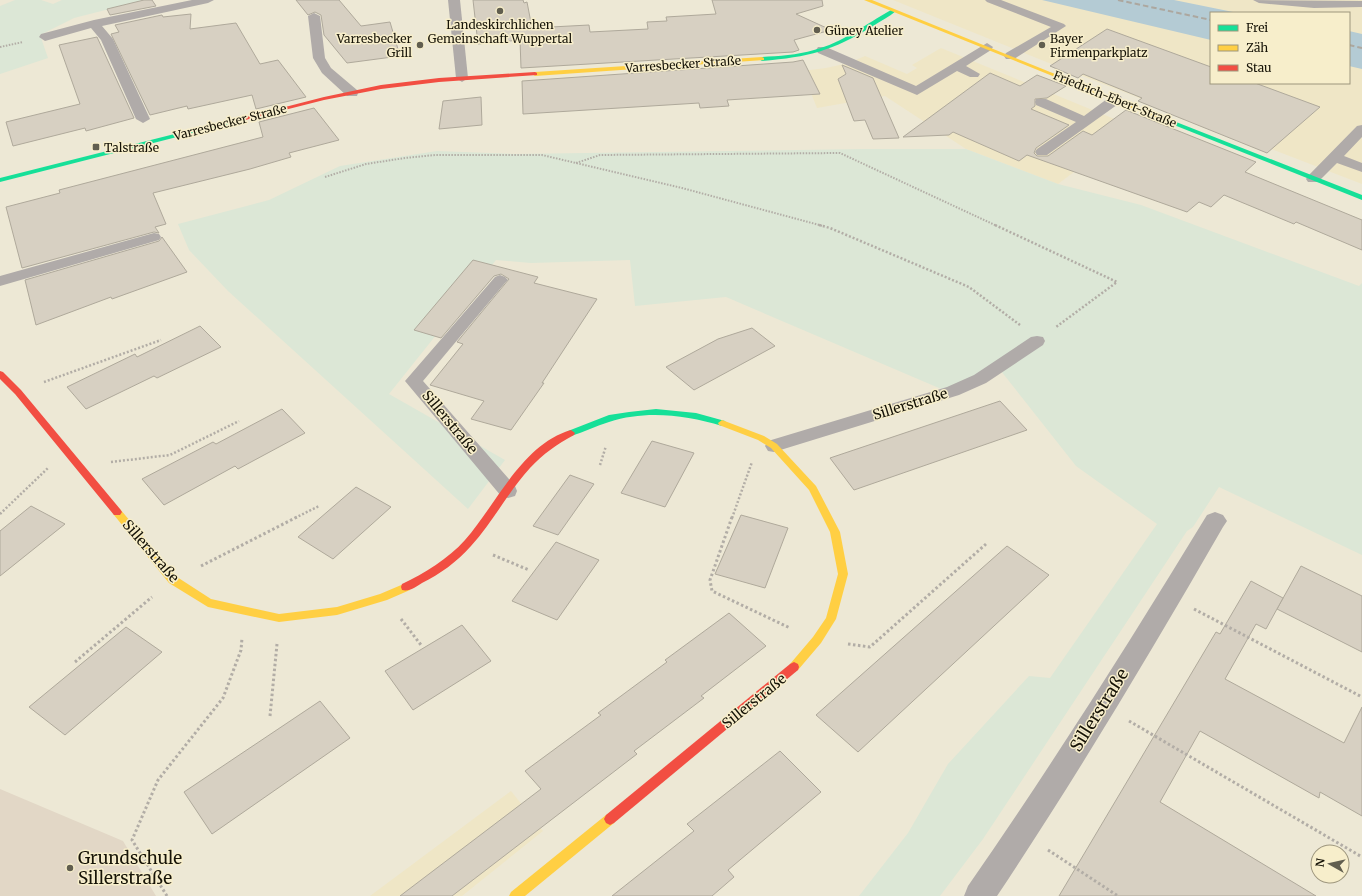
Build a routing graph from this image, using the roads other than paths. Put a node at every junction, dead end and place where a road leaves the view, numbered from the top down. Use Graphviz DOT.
graph roads {
  1 [pos="208,0"];
  2 [pos="454,0"];
  3 [pos="867,0"];
  4 [pos="991,0"];
  5 [pos="1259,0"];
  6 [pos="1362,4"];
  7 [pos="893,11"];
  8 [pos="314,16"];
  9 [pos="94,24"];
  10 [pos="45,37"];
  11 [pos="986,47"];
  12 [pos="822,50"];
  13 [pos="1010,56"];
  14 [pos="956,66"];
  15 [pos="974,74"];
  16 [pos="462,78"];
  17 [pos="352,93"];
  18 [pos="1116,100"];
  19 [pos="1041,102"];
  20 [pos="143,119"];
  21 [pos="1085,121"];
  22 [pos="1362,129"];
  23 [pos="1042,152"];
  24 [pos="1335,157"];
  25 [pos="1362,168"];
  26 [pos="1313,179"];
  27 [pos="0,180"];
  28 [pos="1362,198"];
  29 [pos="154,237"];
  30 [pos="500,280"];
  31 [pos="0,281"];
  32 [pos="1037,341"];
  33 [pos="0,374"];
  34 [pos="774,446"];
  35 [pos="508,491"];
  36 [pos="1214,521"];
  37 [pos="515,896"];
  38 [pos="979,896"];
  1 -- 9 [label="lane"];
  2 -- 16 [label="lane"];
  3 -- 7 [label="main road, Friedrich-Ebert-Straße"];
  4 -- 13 [label="lane"];
  5 -- 6 [label="lane"];
  7 -- 11 [label="main road, Friedrich-Ebert-Straße"];
  7 -- 12 [label="main road, Varresbecker Straße"];
  8 -- 17 [label="lane"];
  9 -- 10 [label="lane"];
  9 -- 20 [label="lane"];
  11 -- 13 [label="main road, Friedrich-Ebert-Straße"];
  11 -- 14 [label="lane"];
  12 -- 14 [label="lane"];
  12 -- 16 [label="main road, Varresbecker Straße"];
  13 -- 18 [label="main road, Friedrich-Ebert-Straße"];
  14 -- 15 [label="lane"];
  16 -- 17 [label="main road, Varresbecker Straße"];
  17 -- 27 [label="main road, Varresbecker Straße"];
  18 -- 21 [label="lane"];
  18 -- 26 [label="main road, Friedrich-Ebert-Straße"];
  19 -- 21 [label="lane"];
  21 -- 23 [label="lane"];
  22 -- 24 [label="lane"];
  24 -- 25 [label="lane"];
  24 -- 26 [label="lane"];
  26 -- 28 [label="main road, Friedrich-Ebert-Straße"];
  29 -- 31 [label="lane"];
  30 -- 35 [label="lane, Sillerstraße"];
  32 -- 34 [label="lane, Sillerstraße"];
  33 -- 35 [label="main road, Sillerstraße"];
  34 -- 35 [label="main road, Sillerstraße"];
  34 -- 37 [label="main road, Sillerstraße"];
  36 -- 38 [label="street, Sillerstraße"];
}
